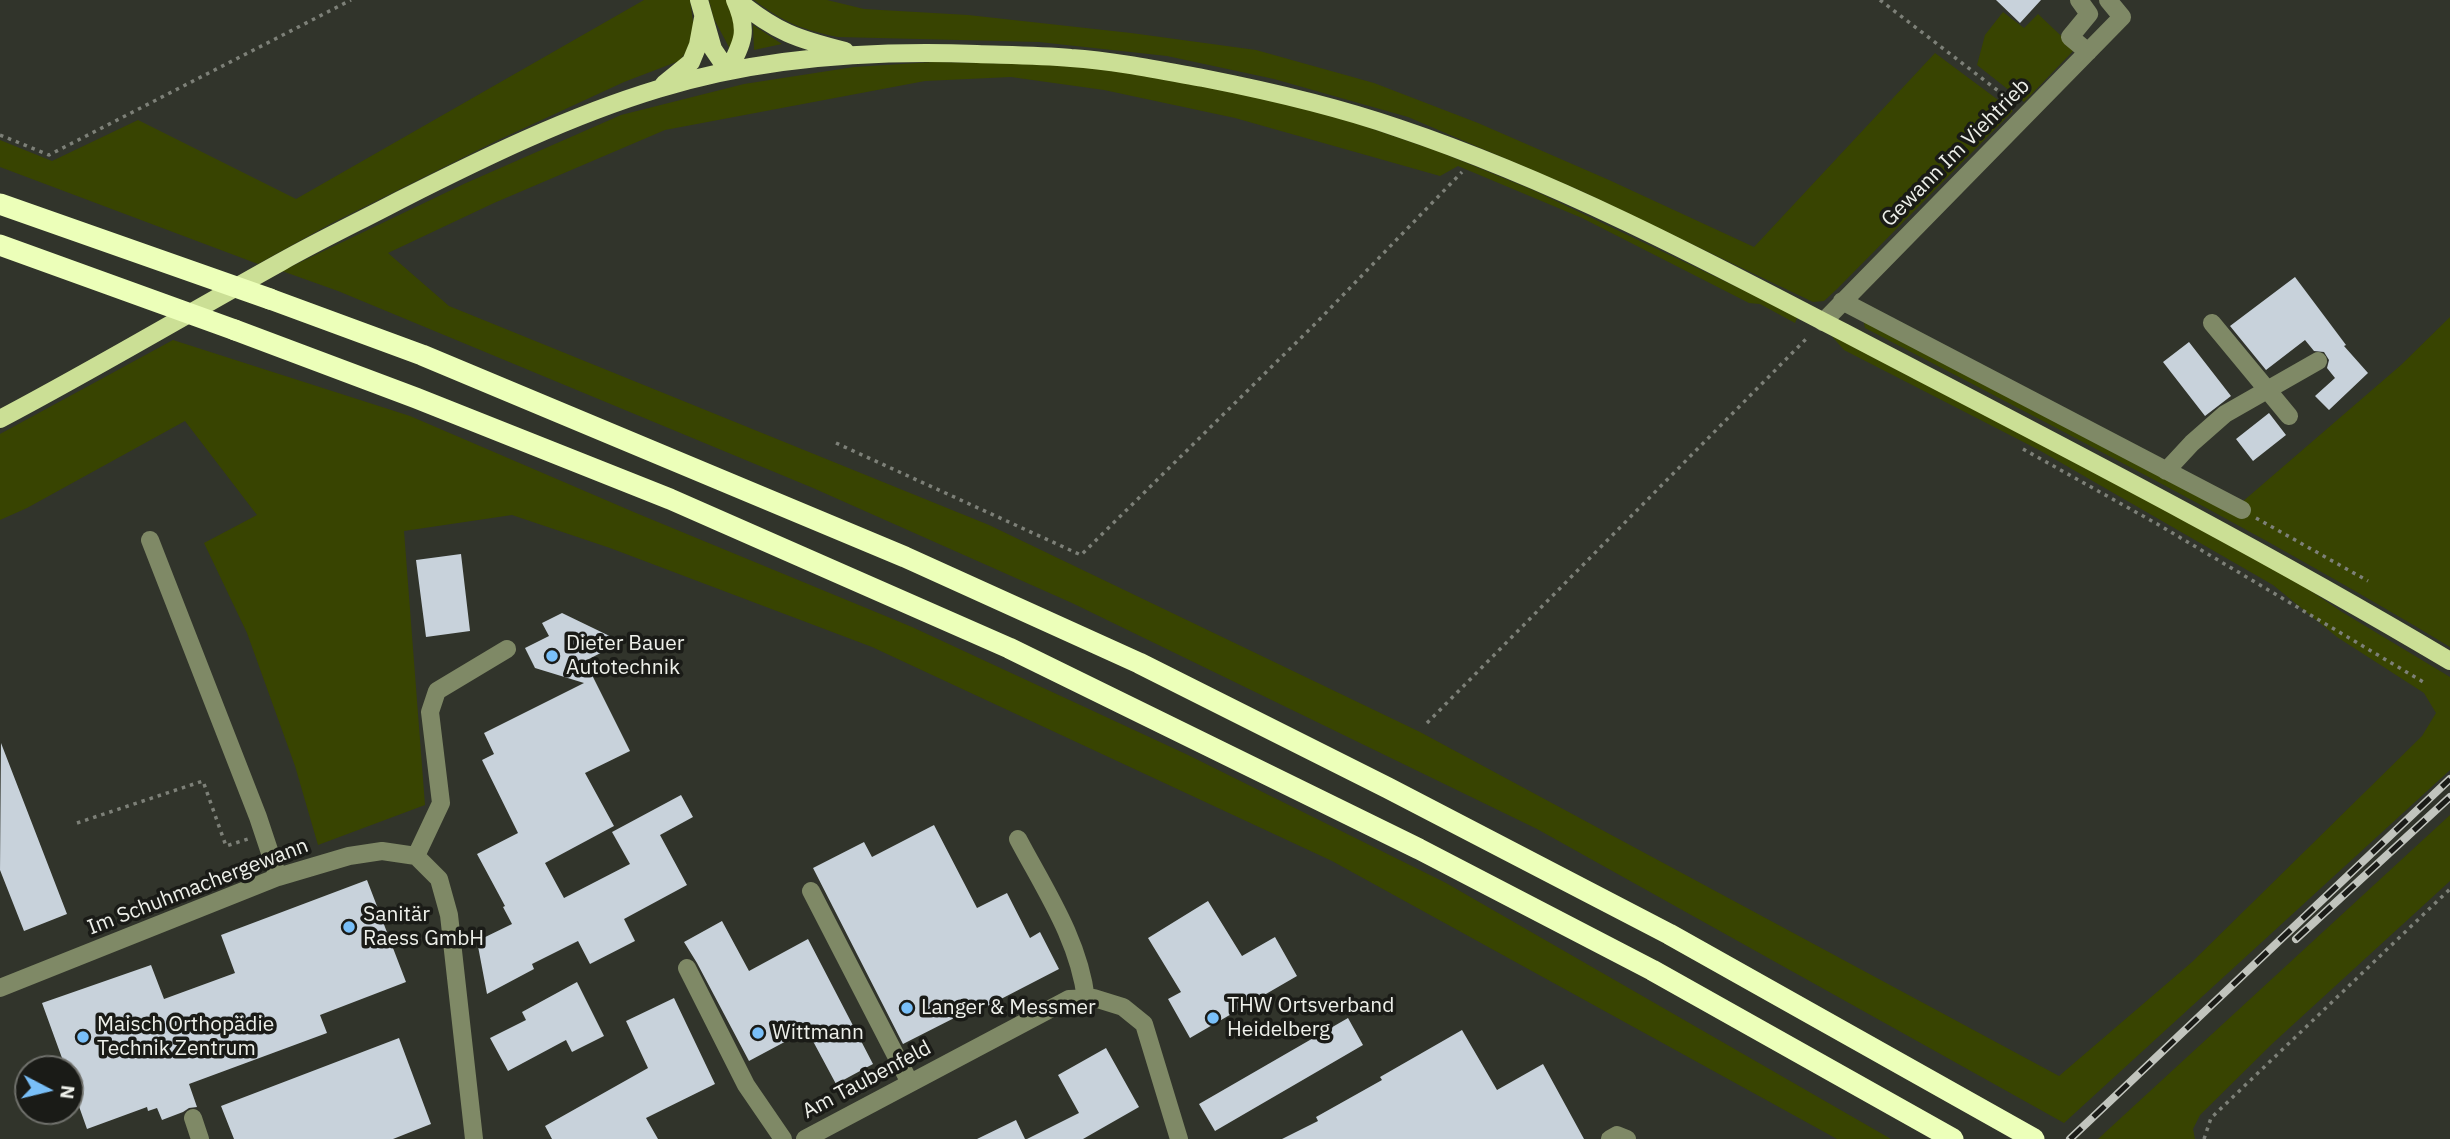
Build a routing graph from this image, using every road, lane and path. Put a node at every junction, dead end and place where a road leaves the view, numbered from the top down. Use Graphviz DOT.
graph roads {
  1 [pos="351,0"];
  2 [pos="736,0"];
  3 [pos="1880,0"];
  4 [pos="2079,0"];
  5 [pos="2108,0"];
  6 [pos="701,9"];
  7 [pos="2088,52"];
  8 [pos="859,54"];
  9 [pos="728,71"];
  10 [pos="658,89"];
  11 [pos="2027,113"];
  12 [pos="0,135"];
  13 [pos="1464,171"];
  14 [pos="0,204"];
  15 [pos="0,245"];
  16 [pos="1842,301"];
  17 [pos="1824,322"];
  18 [pos="2212,323"];
  19 [pos="2318,361"];
  20 [pos="2267,391"];
  21 [pos="2289,416"];
  22 [pos="0,419"];
  23 [pos="836,443"];
  24 [pos="2012,443"];
  25 [pos="2166,471"];
  26 [pos="2242,510"];
  27 [pos="150,540"];
  28 [pos="2368,581"];
  29 [pos="507,649"];
  30 [pos="2450,661"];
  31 [pos="2426,683"];
  32 [pos="1427,723"];
  33 [pos="77,824"];
  34 [pos="263,834"];
  35 [pos="1018,839"];
  36 [pos="416,856"];
  37 [pos="278,877"];
  38 [pos="2450,889"];
  39 [pos="811,891"];
  40 [pos="687,968"];
  41 [pos="0,988"];
  42 [pos="1086,999"];
  43 [pos="910,1083"];
  44 [pos="194,1118"];
  45 [pos="200,1139"];
  46 [pos="474,1139"];
  47 [pos="783,1139"];
  48 [pos="805,1139"];
  49 [pos="1180,1139"];
  50 [pos="1610,1139"];
  51 [pos="1627,1139"];
  52 [pos="1953,1139"];
  53 [pos="2034,1139"];
  54 [pos="2204,1139"];
  1 -- 12 [label="path"];
  2 -- 8 [label="main road"];
  2 -- 9 [label="main road"];
  3 -- 11 [label="path"];
  4 -- 7 [label="street"];
  5 -- 7 [label="street, Gewann Im Viehtrieb"];
  6 -- 9 [label="main road"];
  6 -- 10 [label="main road"];
  7 -- 11 [label="street, Gewann Im Viehtrieb"];
  8 -- 9 [label="main road"];
  8 -- 17 [label="main road"];
  9 -- 10 [label="main road"];
  10 -- 22 [label="main road"];
  11 -- 16 [label="street, Gewann Im Viehtrieb"];
  13 -- 23 [label="path"];
  14 -- 53 [label="highway, bridge"];
  15 -- 52 [label="highway, bridge"];
  16 -- 17 [label="street, Gewann Im Viehtrieb"];
  16 -- 25 [label="street"];
  17 -- 30 [label="main road"];
  17 -- 32 [label="path"];
  18 -- 20 [label="street"];
  19 -- 20 [label="street"];
  20 -- 21 [label="street"];
  20 -- 25 [label="street"];
  24 -- 31 [label="path"];
  25 -- 26 [label="street"];
  26 -- 28 [label="path"];
  27 -- 34 [label="street"];
  29 -- 36 [label="street"];
  33 -- 34 [label="path"];
  34 -- 37 [label="street"];
  35 -- 42 [label="street"];
  36 -- 37 [label="street, Im Schuhmachergewann"];
  36 -- 46 [label="street"];
  37 -- 41 [label="street, Im Schuhmachergewann"];
  38 -- 54 [label="path"];
  39 -- 43 [label="street"];
  40 -- 47 [label="street"];
  42 -- 43 [label="street, Am Taubenfeld"];
  42 -- 49 [label="street, Am Taubenfeld"];
  43 -- 48 [label="street, Am Taubenfeld"];
  44 -- 45 [label="street"];
  50 -- 51 [label="street"];
}
